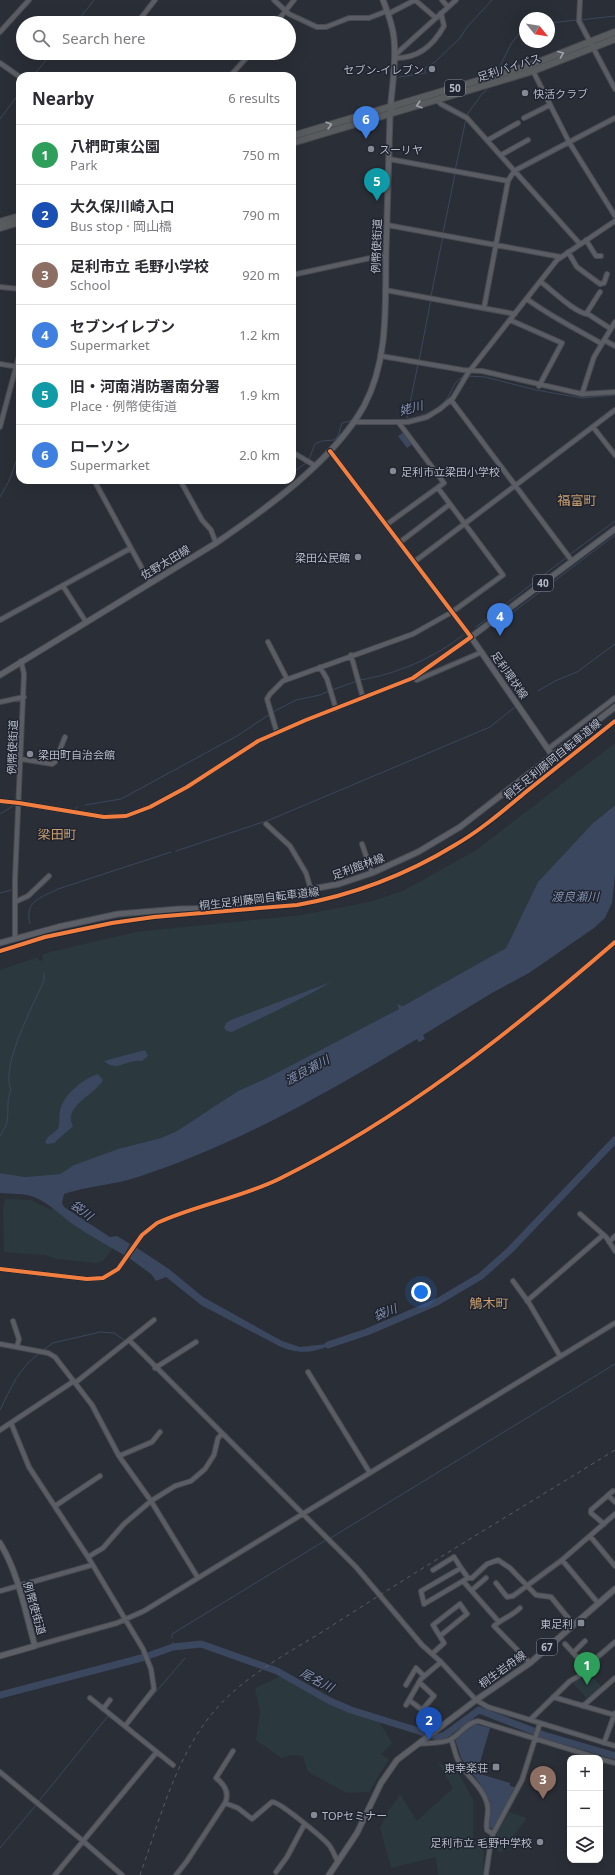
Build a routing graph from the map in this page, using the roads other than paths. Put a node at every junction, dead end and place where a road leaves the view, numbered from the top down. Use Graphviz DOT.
graph roads {
  1 [pos="29,0"];
  2 [pos="155,0"];
  3 [pos="274,0"];
  4 [pos="294,0"];
  5 [pos="383,0"];
  6 [pos="442,0"];
  7 [pos="456,0"];
  8 [pos="580,0"];
  9 [pos="448,7"];
  10 [pos="286,10"];
  11 [pos="388,13"];
  12 [pos="441,13"];
  13 [pos="142,16"];
  14 [pos="281,16"];
  15 [pos="293,16"];
  16 [pos="296,17"];
  17 [pos="436,18"];
  18 [pos="0,32"];
  19 [pos="615,32"];
  20 [pos="615,39"];
  21 [pos="592,46"];
  22 [pos="394,57"];
  23 [pos="245,60"];
  24 [pos="0,63"];
  25 [pos="533,71"];
  26 [pos="234,72"];
  27 [pos="16,74"];
  28 [pos="615,89"];
  29 [pos="438,100"];
  30 [pos="550,105"];
  31 [pos="391,107"];
  32 [pos="390,114"];
  33 [pos="524,118"];
  34 [pos="615,118"];
  35 [pos="518,123"];
  36 [pos="296,135"];
  37 [pos="488,140"];
  38 [pos="528,140"];
  39 [pos="296,142"];
  40 [pos="569,142"];
  41 [pos="501,155"];
  42 [pos="389,159"];
  43 [pos="514,171"];
  44 [pos="508,181"];
  45 [pos="615,216"];
  46 [pos="16,217"];
  47 [pos="615,221"];
  48 [pos="0,222"];
  49 [pos="16,223"];
  50 [pos="387,225"];
  51 [pos="0,228"];
  52 [pos="586,240"];
  53 [pos="580,244"];
  54 [pos="496,245"];
  55 [pos="568,252"];
  56 [pos="386,256"];
  57 [pos="601,256"];
  58 [pos="561,257"];
  59 [pos="296,273"];
  60 [pos="607,274"];
  61 [pos="541,282"];
  62 [pos="0,287"];
  63 [pos="16,289"];
  64 [pos="385,290"];
  65 [pos="600,292"];
  66 [pos="527,299"];
  67 [pos="484,308"];
  68 [pos="515,314"];
  69 [pos="586,314"];
  70 [pos="510,320"];
  71 [pos="615,322"];
  72 [pos="611,329"];
  73 [pos="603,342"];
  74 [pos="615,346"];
  75 [pos="381,356"];
  76 [pos="0,364"];
  77 [pos="16,367"];
  78 [pos="469,372"];
  79 [pos="16,376"];
  80 [pos="539,386"];
  81 [pos="615,392"];
  82 [pos="582,394"];
  83 [pos="451,400"];
  84 [pos="615,410"];
  85 [pos="355,420"];
  86 [pos="399,423"];
  87 [pos="0,427"];
  88 [pos="593,427"];
  89 [pos="330,451"];
  90 [pos="296,454"];
  91 [pos="615,455"];
  92 [pos="312,464"];
  93 [pos="296,479"];
  94 [pos="96,484"];
  95 [pos="182,484"];
  96 [pos="291,484"];
  97 [pos="516,486"];
  98 [pos="438,488"];
  99 [pos="450,504"];
  100 [pos="465,524"];
  101 [pos="386,525"];
  102 [pos="615,529"];
  103 [pos="216,543"];
  104 [pos="399,543"];
  105 [pos="131,548"];
  106 [pos="572,561"];
  107 [pos="414,562"];
  108 [pos="150,583"];
  109 [pos="63,586"];
  110 [pos="452,612"];
  111 [pos="0,620"];
  112 [pos="86,622"];
  113 [pos="471,637"];
  114 [pos="268,642"];
  115 [pos="482,652"];
  116 [pos="350,655"];
  117 [pos="21,661"];
  118 [pos="320,667"];
  119 [pos="0,675"];
  120 [pos="412,678"];
  121 [pos="287,679"];
  122 [pos="24,697"];
  123 [pos="363,698"];
  124 [pos="615,698"];
  125 [pos="0,702"];
  126 [pos="615,707"];
  127 [pos="336,709"];
  128 [pos="277,732"];
  129 [pos="65,737"];
  130 [pos="548,749"];
  131 [pos="552,755"];
  132 [pos="21,759"];
  133 [pos="0,801"];
  134 [pos="19,803"];
  135 [pos="266,824"];
  136 [pos="362,844"];
  137 [pos="372,873"];
  138 [pos="49,876"];
  139 [pos="311,890"];
  140 [pos="15,902"];
  141 [pos="15,938"];
  142 [pos="615,942"];
  143 [pos="0,944"];
  144 [pos="580,1214"];
  145 [pos="602,1236"];
  146 [pos="615,1236"];
  147 [pos="609,1242"];
  148 [pos="615,1252"];
  149 [pos="0,1269"];
  150 [pos="513,1281"];
  151 [pos="527,1300"];
  152 [pos="154,1320"];
  153 [pos="13,1321"];
  154 [pos="615,1323"];
  155 [pos="129,1340"];
  156 [pos="196,1342"];
  157 [pos="0,1344"];
  158 [pos="17,1347"];
  159 [pos="560,1356"];
  160 [pos="155,1368"];
  161 [pos="308,1372"];
  162 [pos="75,1382"];
  163 [pos="11,1423"];
  164 [pos="0,1430"];
  165 [pos="160,1432"];
  166 [pos="222,1434"];
  167 [pos="119,1456"];
  168 [pos="370,1473"];
  169 [pos="100,1476"];
  170 [pos="614,1491"];
  171 [pos="608,1496"];
  172 [pos="151,1501"];
  173 [pos="615,1502"];
  174 [pos="55,1506"];
  175 [pos="302,1514"];
  176 [pos="615,1514"];
  177 [pos="604,1524"];
  178 [pos="590,1536"];
  179 [pos="0,1543"];
  180 [pos="88,1558"];
  181 [pos="562,1560"];
  182 [pos="92,1565"];
  183 [pos="615,1566"];
  184 [pos="461,1568"];
  185 [pos="433,1570"];
  186 [pos="198,1578"];
  187 [pos="468,1578"];
  188 [pos="486,1578"];
  189 [pos="463,1581"];
  190 [pos="496,1583"];
  191 [pos="18,1586"];
  192 [pos="527,1586"];
  193 [pos="615,1589"];
  194 [pos="472,1590"];
  195 [pos="0,1591"];
  196 [pos="598,1603"];
  197 [pos="520,1608"];
  198 [pos="126,1619"];
  199 [pos="499,1622"];
  200 [pos="574,1625"];
  201 [pos="440,1636"];
  202 [pos="585,1641"];
  203 [pos="615,1642"];
  204 [pos="565,1644"];
  205 [pos="35,1646"];
  206 [pos="573,1653"];
  207 [pos="432,1654"];
  208 [pos="0,1656"];
  209 [pos="441,1662"];
  210 [pos="530,1663"];
  211 [pos="586,1667"];
  212 [pos="424,1676"];
  213 [pos="615,1678"];
  214 [pos="419,1682"];
  215 [pos="406,1685"];
  216 [pos="553,1697"];
  217 [pos="90,1698"];
  218 [pos="110,1700"];
  219 [pos="409,1700"];
  220 [pos="476,1700"];
  221 [pos="406,1705"];
  222 [pos="583,1706"];
  223 [pos="103,1709"];
  224 [pos="614,1714"];
  225 [pos="530,1720"];
  226 [pos="540,1723"];
  227 [pos="125,1726"];
  228 [pos="535,1737"];
  229 [pos="451,1739"];
  230 [pos="604,1742"];
  231 [pos="418,1744"];
  232 [pos="615,1746"];
  233 [pos="232,1751"];
  234 [pos="156,1753"];
  235 [pos="590,1755"];
  236 [pos="603,1759"];
  237 [pos="615,1763"];
  238 [pos="173,1766"];
  239 [pos="0,1772"];
  240 [pos="225,1803"];
  241 [pos="304,1825"];
  242 [pos="493,1834"];
  243 [pos="83,1841"];
  244 [pos="338,1862"];
  245 [pos="276,1872"];
  246 [pos="55,1875"];
  247 [pos="122,1875"];
  248 [pos="176,1875"];
  249 [pos="329,1875"];
  250 [pos="486,1875"];
  1 -- 18 [label="street"];
  2 -- 13 [label="street"];
  3 -- 10 [label="street"];
  4 -- 10 [label="street"];
  5 -- 11 [label="main road, 例幣使街道"];
  6 -- 9 [label="street"];
  7 -- 9 [label="street"];
  8 -- 21 [label="street"];
  9 -- 12 [label="street"];
  10 -- 14 [label="street"];
  10 -- 15 [label="street"];
  11 -- 16 [label="street"];
  11 -- 17 [label="street"];
  11 -- 22 [label="main road, 例幣使街道"];
  12 -- 17 [label="street"];
  12 -- 22 [label="street"];
  17 -- 22 [label="street"];
  19 -- 21 [label="highway, 足利バイパス / 50"];
  20 -- 21 [label="highway, 足利バイパス / 50"];
  21 -- 25 [label="highway, 足利バイパス / 50"];
  21 -- 28 [label="street"];
  31 -- 21 [label="highway, 足利バイパス / 50, one-way"];
  22 -- 31 [label="main road, 例幣使街道"];
  23 -- 26 [label="street"];
  24 -- 27 [label="street"];
  25 -- 29 [label="highway, 足利バイパス / 50"];
  25 -- 30 [label="street"];
  29 -- 32 [label="highway, 足利バイパス / 50, one-way"];
  29 -- 37 [label="street"];
  30 -- 33 [label="street"];
  30 -- 40 [label="street"];
  31 -- 32 [label="main road, 例幣使街道"];
  36 -- 31 [label="highway, 足利バイパス / 50, one-way"];
  32 -- 39 [label="highway, 足利バイパス / 50"];
  32 -- 42 [label="main road, 例幣使街道"];
  34 -- 40 [label="street"];
  35 -- 37 [label="street"];
  37 -- 41 [label="street"];
  38 -- 41 [label="street"];
  40 -- 43 [label="street"];
  40 -- 45 [label="street"];
  41 -- 43 [label="street"];
  42 -- 44 [label="street"];
  42 -- 50 [label="main road, 例幣使街道"];
  43 -- 44 [label="street"];
  43 -- 53 [label="street"];
  44 -- 54 [label="street"];
  46 -- 48 [label="highway"];
  47 -- 52 [label="street"];
  49 -- 51 [label="highway"];
  50 -- 54 [label="street"];
  50 -- 56 [label="main road, 例幣使街道"];
  52 -- 53 [label="street"];
  52 -- 57 [label="street"];
  53 -- 55 [label="street"];
  54 -- 58 [label="street"];
  54 -- 67 [label="street"];
  55 -- 58 [label="street"];
  55 -- 60 [label="street"];
  56 -- 59 [label="street"];
  56 -- 64 [label="main road, 例幣使街道"];
  58 -- 61 [label="street"];
  61 -- 66 [label="street"];
  61 -- 69 [label="street"];
  62 -- 63 [label="street"];
  64 -- 67 [label="street"];
  64 -- 75 [label="main road, 例幣使街道"];
  65 -- 69 [label="street"];
  66 -- 68 [label="street"];
  66 -- 73 [label="street"];
  67 -- 68 [label="street"];
  68 -- 70 [label="street"];
  69 -- 72 [label="street"];
  70 -- 78 [label="street"];
  70 -- 80 [label="street"];
  71 -- 72 [label="street"];
  72 -- 73 [label="street"];
  73 -- 74 [label="street"];
  73 -- 82 [label="street"];
  75 -- 78 [label="street"];
  75 -- 85 [label="main road, 例幣使街道"];
  76 -- 77 [label="street"];
  78 -- 80 [label="street"];
  78 -- 83 [label="street"];
  79 -- 87 [label="street"];
  80 -- 82 [label="street"];
  81 -- 82 [label="street"];
  83 -- 86 [label="street"];
  83 -- 97 [label="street"];
  84 -- 88 [label="street"];
  85 -- 86 [label="street"];
  85 -- 89 [label="main road, 例幣使街道"];
  86 -- 98 [label="street"];
  88 -- 91 [label="street"];
  88 -- 97 [label="street"];
  89 -- 92 [label="main road, 佐野太田線"];
  89 -- 101 [label="street"];
  90 -- 92 [label="street"];
  92 -- 93 [label="main road, 佐野太田線"];
  94 -- 105 [label="street"];
  95 -- 103 [label="street"];
  96 -- 103 [label="main road, 佐野太田線"];
  97 -- 100 [label="street"];
  97 -- 106 [label="street"];
  98 -- 99 [label="street"];
  98 -- 101 [label="street"];
  99 -- 100 [label="street"];
  99 -- 104 [label="street"];
  100 -- 107 [label="street"];
  100 -- 110 [label="street"];
  101 -- 104 [label="street"];
  102 -- 106 [label="main road, 40"];
  103 -- 108 [label="main road, 佐野太田線"];
  104 -- 107 [label="street"];
  105 -- 108 [label="street"];
  105 -- 109 [label="street"];
  106 -- 113 [label="main road, 40"];
  107 -- 110 [label="street"];
  108 -- 112 [label="main road, 佐野太田線"];
  109 -- 111 [label="street"];
  109 -- 112 [label="street"];
  110 -- 113 [label="street"];
  110 -- 116 [label="street"];
  112 -- 117 [label="main road, 佐野太田線"];
  113 -- 115 [label="main road, 足利環状線"];
  113 -- 120 [label="street"];
  114 -- 121 [label="street"];
  115 -- 120 [label="street"];
  115 -- 130 [label="main road, 足利環状線"];
  116 -- 118 [label="street"];
  116 -- 123 [label="street"];
  117 -- 119 [label="main road, 佐野太田線"];
  117 -- 122 [label="street, 例幣使街道"];
  118 -- 121 [label="street"];
  118 -- 127 [label="street"];
  120 -- 123 [label="street"];
  121 -- 128 [label="street"];
  122 -- 125 [label="street"];
  122 -- 132 [label="street, 例幣使街道"];
  123 -- 127 [label="street"];
  124 -- 130 [label="street"];
  126 -- 131 [label="main road, 足利館林線"];
  127 -- 128 [label="street"];
  128 -- 134 [label="street"];
  129 -- 132 [label="street"];
  130 -- 131 [label="main road, 足利環状線"];
  131 -- 137 [label="main road, 足利館林線"];
  132 -- 134 [label="street, 例幣使街道"];
  133 -- 134 [label="street"];
  134 -- 140 [label="street, 例幣使街道"];
  135 -- 139 [label="street"];
  136 -- 137 [label="street"];
  137 -- 139 [label="main road, 足利館林線"];
  138 -- 140 [label="street"];
  139 -- 141 [label="main road, 足利館林線"];
  140 -- 141 [label="street, 例幣使街道"];
  141 -- 143 [label="main road"];
  142 -- 149 [label="street"];
  144 -- 145 [label="street"];
  145 -- 147 [label="street"];
  145 -- 151 [label="street"];
  146 -- 147 [label="street"];
  147 -- 148 [label="street"];
  150 -- 151 [label="street"];
  151 -- 159 [label="street"];
  152 -- 155 [label="street"];
  153 -- 158 [label="street"];
  154 -- 159 [label="street"];
  155 -- 160 [label="street"];
  155 -- 162 [label="street"];
  156 -- 160 [label="street"];
  157 -- 158 [label="street"];
  158 -- 162 [label="street"];
  159 -- 168 [label="street"];
  160 -- 166 [label="street"];
  161 -- 168 [label="street"];
  162 -- 163 [label="street"];
  162 -- 167 [label="street"];
  163 -- 164 [label="street"];
  163 -- 174 [label="street"];
  165 -- 167 [label="street"];
  166 -- 172 [label="street"];
  166 -- 175 [label="street"];
  167 -- 172 [label="street"];
  168 -- 175 [label="street"];
  169 -- 174 [label="street"];
  170 -- 171 [label="street"];
  171 -- 173 [label="street"];
  171 -- 177 [label="street"];
  172 -- 180 [label="street"];
  172 -- 186 [label="street"];
  174 -- 180 [label="street"];
  175 -- 186 [label="street"];
  175 -- 207 [label="street"];
  176 -- 177 [label="street"];
  177 -- 178 [label="street"];
  178 -- 181 [label="street"];
  178 -- 183 [label="street"];
  179 -- 191 [label="main road, 例幣使街道"];
  180 -- 182 [label="street"];
  181 -- 192 [label="street"];
  181 -- 196 [label="street"];
  182 -- 191 [label="street"];
  182 -- 198 [label="street"];
  184 -- 185 [label="street"];
  184 -- 187 [label="street"];
  184 -- 189 [label="street"];
  186 -- 198 [label="street"];
  187 -- 189 [label="street"];
  187 -- 192 [label="street"];
  188 -- 194 [label="street"];
  189 -- 194 [label="street"];
  190 -- 192 [label="street"];
  191 -- 195 [label="street"];
  191 -- 205 [label="main road, 例幣使街道"];
  192 -- 200 [label="street"];
  193 -- 196 [label="main road, 桐生岩舟線 / 67"];
  194 -- 199 [label="street"];
  196 -- 200 [label="main road, 桐生岩舟線 / 67"];
  197 -- 199 [label="street"];
  198 -- 205 [label="street"];
  198 -- 227 [label="street"];
  199 -- 210 [label="street"];
  200 -- 210 [label="main road, 桐生岩舟線 / 67"];
  201 -- 201 [label="street"];
  201 -- 207 [label="street"];
  202 -- 206 [label="street"];
  203 -- 211 [label="street"];
  204 -- 206 [label="street"];
  205 -- 208 [label="main road, 例幣使街道"];
  206 -- 211 [label="street"];
  207 -- 209 [label="street"];
  209 -- 212 [label="street"];
  209 -- 220 [label="street"];
  210 -- 220 [label="main road, 桐生岩舟線 / 67"];
  211 -- 216 [label="street"];
  212 -- 214 [label="street"];
  212 -- 215 [label="street"];
  213 -- 222 [label="street"];
  214 -- 219 [label="street"];
  214 -- 219 [label="street"];
  216 -- 222 [label="street"];
  216 -- 225 [label="street"];
  217 -- 223 [label="street"];
  218 -- 223 [label="street"];
  219 -- 221 [label="street"];
  220 -- 225 [label="street"];
  220 -- 231 [label="main road, 桐生岩舟線 / 67"];
  222 -- 224 [label="street"];
  223 -- 227 [label="street"];
  224 -- 230 [label="street"];
  225 -- 226 [label="street"];
  226 -- 228 [label="street"];
  226 -- 230 [label="street"];
  227 -- 234 [label="street"];
  228 -- 229 [label="street"];
  228 -- 235 [label="street"];
  228 -- 242 [label="street"];
  229 -- 231 [label="street"];
  229 -- 242 [label="street"];
  230 -- 232 [label="street"];
  231 -- 244 [label="main road, 67"];
  233 -- 240 [label="street"];
  234 -- 238 [label="street"];
  234 -- 243 [label="street"];
  236 -- 237 [label="street"];
  239 -- 243 [label="street"];
  240 -- 241 [label="street"];
  240 -- 248 [label="street"];
  241 -- 244 [label="street"];
  241 -- 245 [label="street"];
  242 -- 250 [label="street"];
  243 -- 246 [label="street"];
  243 -- 247 [label="street"];
  244 -- 249 [label="main road, 67"];
}
